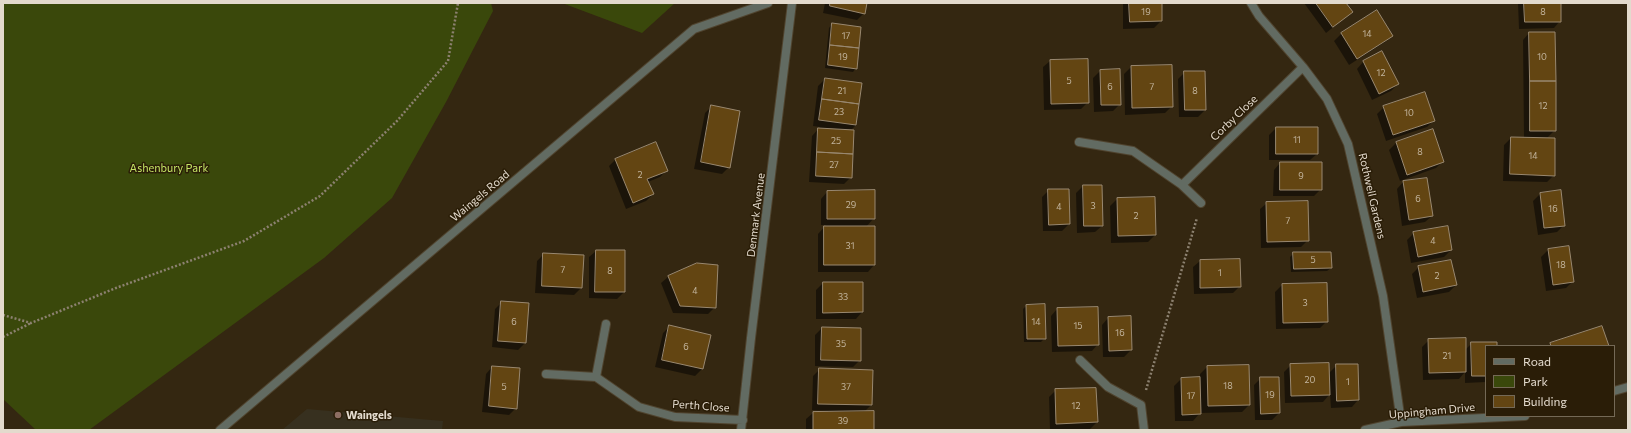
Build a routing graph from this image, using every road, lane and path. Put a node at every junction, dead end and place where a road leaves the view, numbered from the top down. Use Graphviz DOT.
graph roads {
  1 [pos="458,3"];
  2 [pos="768,3"];
  3 [pos="792,3"];
  4 [pos="1251,3"];
  5 [pos="1302,67"];
  6 [pos="1079,142"];
  7 [pos="1182,185"];
  8 [pos="1201,203"];
  9 [pos="3,315"];
  10 [pos="31,323"];
  11 [pos="606,324"];
  12 [pos="3,338"];
  13 [pos="1080,360"];
  14 [pos="546,374"];
  15 [pos="596,377"];
  16 [pos="1628,387"];
  17 [pos="1615,391"];
  18 [pos="1141,405"];
  19 [pos="1504,417"];
  20 [pos="742,420"];
  21 [pos="1401,422"];
  22 [pos="220,430"];
  23 [pos="742,430"];
  24 [pos="1144,430"];
  25 [pos="1365,430"];
  1 -- 10 [label="path"];
  2 -- 22 [label="street, Waingels Road"];
  3 -- 20 [label="street, Denmark Avenue"];
  4 -- 5 [label="street, Rothwell Gardens"];
  5 -- 7 [label="street, Corby Close"];
  5 -- 21 [label="street, Rothwell Gardens"];
  6 -- 7 [label="street"];
  7 -- 8 [label="street"];
  8 -- 18 [label="path"];
  9 -- 10 [label="path"];
  10 -- 12 [label="path"];
  11 -- 15 [label="street"];
  13 -- 18 [label="street"];
  14 -- 15 [label="street"];
  15 -- 20 [label="street, Perth Close"];
  16 -- 17 [label="street"];
  18 -- 24 [label="street"];
  19 -- 21 [label="street, Uppingham Drive"];
  20 -- 23 [label="street, Denmark Avenue"];
  21 -- 25 [label="street, Uppingham Drive"];
}
